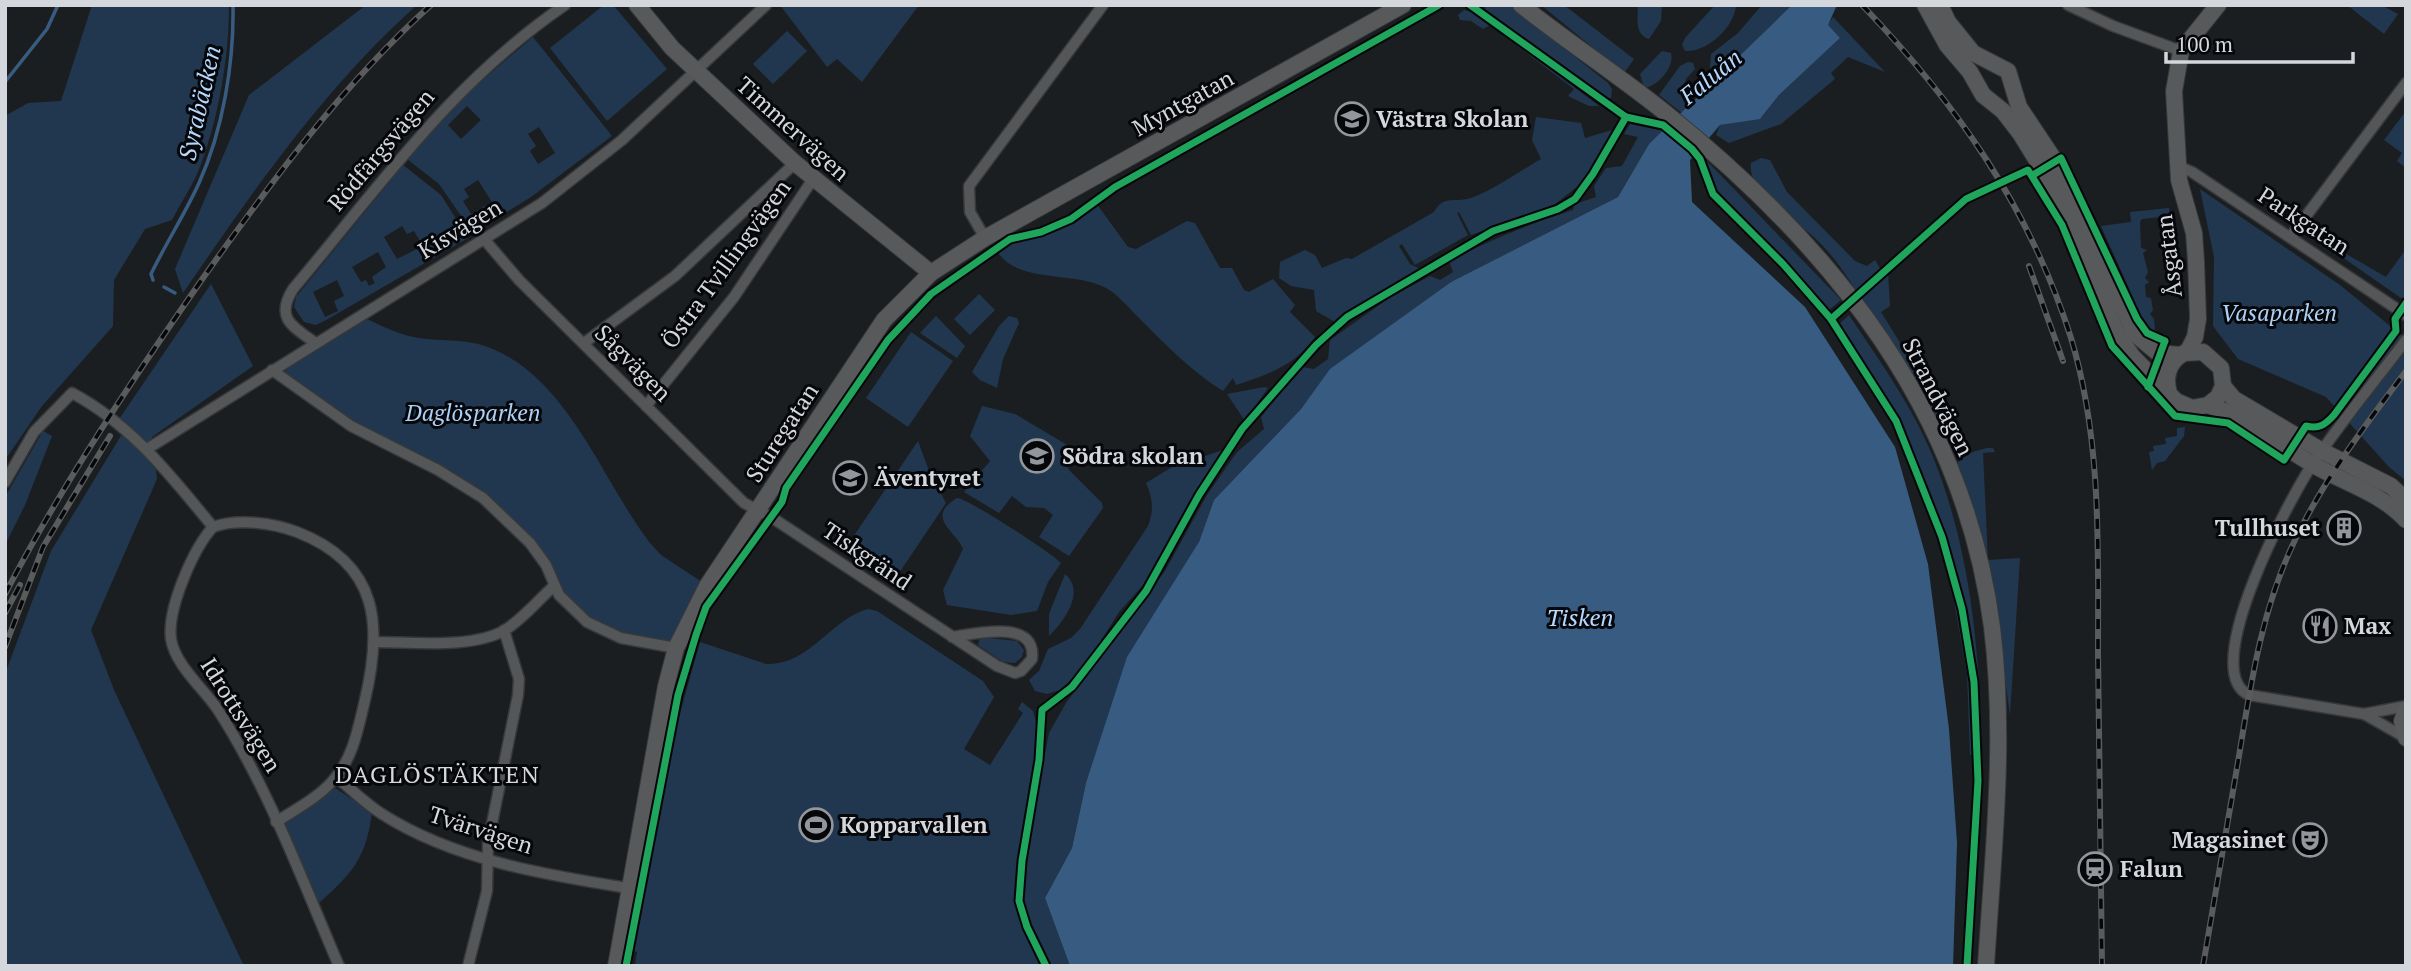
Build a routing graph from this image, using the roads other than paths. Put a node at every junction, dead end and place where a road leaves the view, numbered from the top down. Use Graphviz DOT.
graph roads {
  1 [pos="565,5"];
  2 [pos="637,5"];
  3 [pos="766,5"];
  4 [pos="1103,5"];
  5 [pos="1403,5"];
  6 [pos="1521,5"];
  7 [pos="1925,5"];
  8 [pos="1940,5"];
  9 [pos="2068,5"];
  10 [pos="2218,5"];
  11 [pos="2181,51"];
  12 [pos="1998,64"];
  13 [pos="698,72"];
  14 [pos="2406,82"];
  15 [pos="1978,87"];
  16 [pos="795,163"];
  17 [pos="2180,167"];
  18 [pos="813,179"];
  19 [pos="2291,236"];
  20 [pos="985,238"];
  21 [pos="484,239"];
  22 [pos="932,272"];
  23 [pos="2406,315"];
  24 [pos="2198,319"];
  25 [pos="2406,340"];
  26 [pos="314,342"];
  27 [pos="584,344"];
  28 [pos="2184,353"];
  29 [pos="2216,360"];
  30 [pos="272,370"];
  31 [pos="2223,386"];
  32 [pos="2169,393"];
  33 [pos="2208,405"];
  34 [pos="646,406"];
  35 [pos="147,449"];
  36 [pos="2317,458"];
  37 [pos="5,482"];
  38 [pos="2406,500"];
  39 [pos="758,512"];
  40 [pos="2406,520"];
  41 [pos="213,527"];
  42 [pos="555,586"];
  43 [pos="505,630"];
  44 [pos="951,637"];
  45 [pos="375,642"];
  46 [pos="676,648"];
  47 [pos="2406,708"];
  48 [pos="2364,714"];
  49 [pos="2406,738"];
  50 [pos="336,777"];
  51 [pos="276,822"];
  52 [pos="488,858"];
  53 [pos="628,888"];
  54 [pos="339,966"];
  55 [pos="468,966"];
  56 [pos="616,966"];
  57 [pos="1986,966"];
  1 -- 26 [label="street, Rödfärgsvägen"];
  2 -- 13 [label="street, Timmervägen"];
  3 -- 13 [label="street, Kisvägen"];
  4 -- 20 [label="street"];
  5 -- 20 [label="street, Myntgatan"];
  6 -- 57 [label="street, Strandvägen"];
  7 -- 15 [label="street"];
  8 -- 12 [label="street"];
  9 -- 11 [label="street"];
  10 -- 11 [label="street"];
  11 -- 17 [label="street, Åsgatan"];
  12 -- 15 [label="street"];
  12 -- 28 [label="street"];
  13 -- 16 [label="street, Timmervägen"];
  13 -- 21 [label="street, Kisvägen"];
  14 -- 19 [label="street"];
  15 -- 32 [label="street"];
  16 -- 18 [label="street, Timmervägen"];
  16 -- 27 [label="street"];
  17 -- 19 [label="street, Parkgatan"];
  17 -- 24 [label="street, Åsgatan"];
  18 -- 22 [label="street, Timmervägen"];
  18 -- 34 [label="street, Östra Tvillingvägen"];
  19 -- 23 [label="street, Parkgatan"];
  20 -- 22 [label="street, Sturegatan"];
  21 -- 26 [label="street, Kisvägen"];
  21 -- 27 [label="street, Sågvägen"];
  22 -- 39 [label="street, Sturegatan"];
  24 -- 28 [label="street, Åsgatan"];
  24 -- 29 [label="street, Åsgatan"];
  25 -- 36 [label="street"];
  26 -- 30 [label="street, Kisvägen"];
  27 -- 34 [label="street, Sågvägen"];
  28 -- 29 [label="street"];
  28 -- 32 [label="street"];
  29 -- 31 [label="street"];
  30 -- 35 [label="street, Kisvägen"];
  30 -- 42 [label="street"];
  31 -- 33 [label="street"];
  31 -- 36 [label="street"];
  32 -- 33 [label="street"];
  33 -- 36 [label="street"];
  34 -- 39 [label="street, Sågvägen"];
  35 -- 37 [label="street"];
  35 -- 41 [label="street"];
  36 -- 38 [label="street"];
  36 -- 40 [label="street"];
  36 -- 48 [label="street"];
  39 -- 44 [label="street, Tiskgränd"];
  39 -- 46 [label="street, Sturegatan"];
  41 -- 45 [label="street"];
  41 -- 51 [label="street, Idrottsvägen"];
  42 -- 43 [label="street"];
  42 -- 46 [label="street"];
  43 -- 45 [label="street"];
  43 -- 52 [label="street"];
  44 -- 44 [label="street, Tiskgränd"];
  45 -- 50 [label="street"];
  46 -- 53 [label="street, Sturegatan"];
  47 -- 48 [label="street"];
  47 -- 49 [label="street"];
  48 -- 49 [label="street"];
  50 -- 51 [label="street"];
  50 -- 52 [label="street, Tvärvägen"];
  51 -- 54 [label="street, Idrottsvägen"];
  52 -- 53 [label="street, Tvärvägen"];
  52 -- 55 [label="street"];
  53 -- 56 [label="street, Sturegatan"];
}
